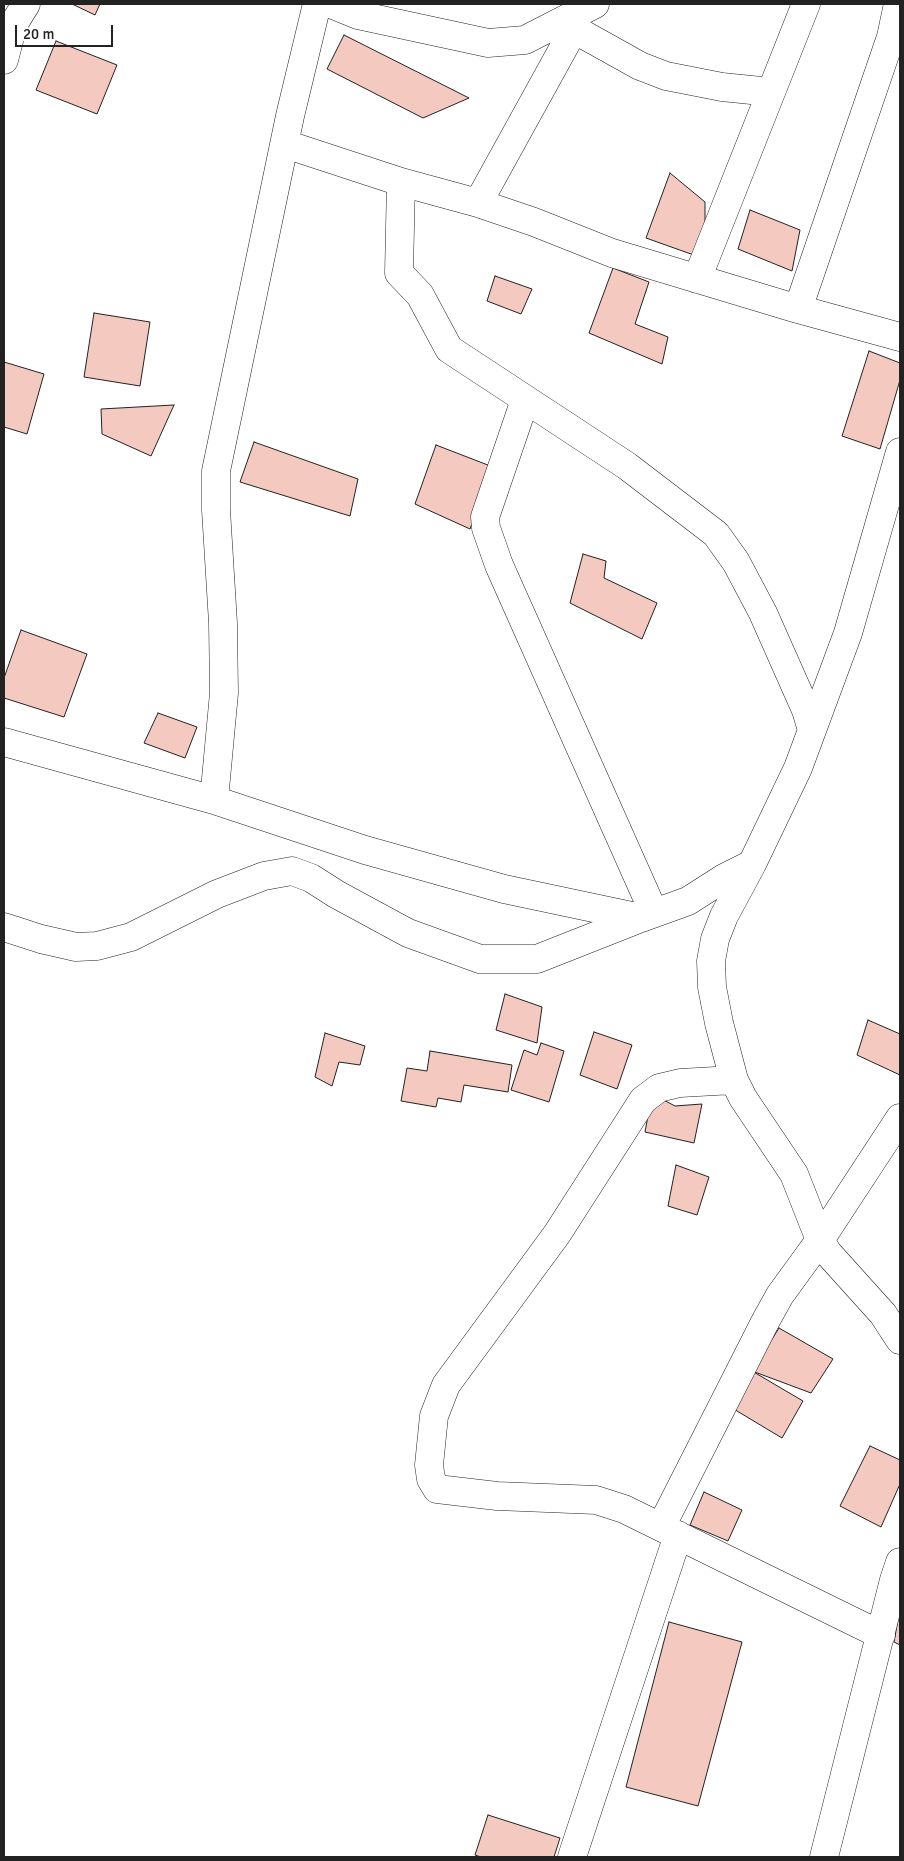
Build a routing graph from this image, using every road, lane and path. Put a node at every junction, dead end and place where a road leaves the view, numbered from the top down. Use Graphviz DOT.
graph roads {
  1 [pos="26,4"];
  2 [pos="317,4"];
  3 [pos="331,4"];
  4 [pos="595,4"];
  5 [pos="806,4"];
  6 [pos="898,4"];
  7 [pos="567,26"];
  8 [pos="4,60"];
  9 [pos="771,92"];
  10 [pos="285,144"];
  11 [pos="401,182"];
  12 [pos="478,203"];
  13 [pos="697,279"];
  14 [pos="798,310"];
  15 [pos="900,337"];
  16 [pos="525,400"];
  17 [pos="900,452"];
  18 [pos="812,730"];
  19 [pos="4,742"];
  20 [pos="214,800"];
  21 [pos="752,864"];
  22 [pos="647,916"];
  23 [pos="4,927"];
  24 [pos="734,1080"];
  25 [pos="900,1118"];
  26 [pos="820,1240"];
  27 [pos="900,1340"];
  28 [pos="670,1531"];
  29 [pos="898,1574"];
  30 [pos="880,1635"];
  31 [pos="572,1857"];
  32 [pos="824,1857"];
  1 -- 8 [label="street"];
  2 -- 10 [label="street"];
  3 -- 7 [label="street"];
  4 -- 7 [label="street"];
  5 -- 9 [label="street"];
  6 -- 14 [label="street"];
  7 -- 9 [label="street"];
  7 -- 12 [label="street"];
  9 -- 13 [label="street"];
  10 -- 11 [label="street"];
  10 -- 20 [label="street"];
  11 -- 12 [label="street"];
  11 -- 16 [label="street"];
  12 -- 13 [label="street"];
  13 -- 14 [label="street"];
  14 -- 15 [label="street"];
  16 -- 18 [label="street"];
  16 -- 22 [label="street"];
  17 -- 18 [label="street"];
  18 -- 21 [label="street"];
  19 -- 20 [label="street"];
  20 -- 22 [label="street"];
  21 -- 22 [label="street"];
  21 -- 24 [label="street"];
  22 -- 23 [label="street"];
  24 -- 26 [label="street"];
  24 -- 28 [label="street"];
  25 -- 26 [label="street"];
  26 -- 27 [label="street"];
  26 -- 28 [label="street"];
  28 -- 30 [label="street"];
  28 -- 31 [label="street"];
  29 -- 30 [label="street"];
  30 -- 32 [label="street"];
}
